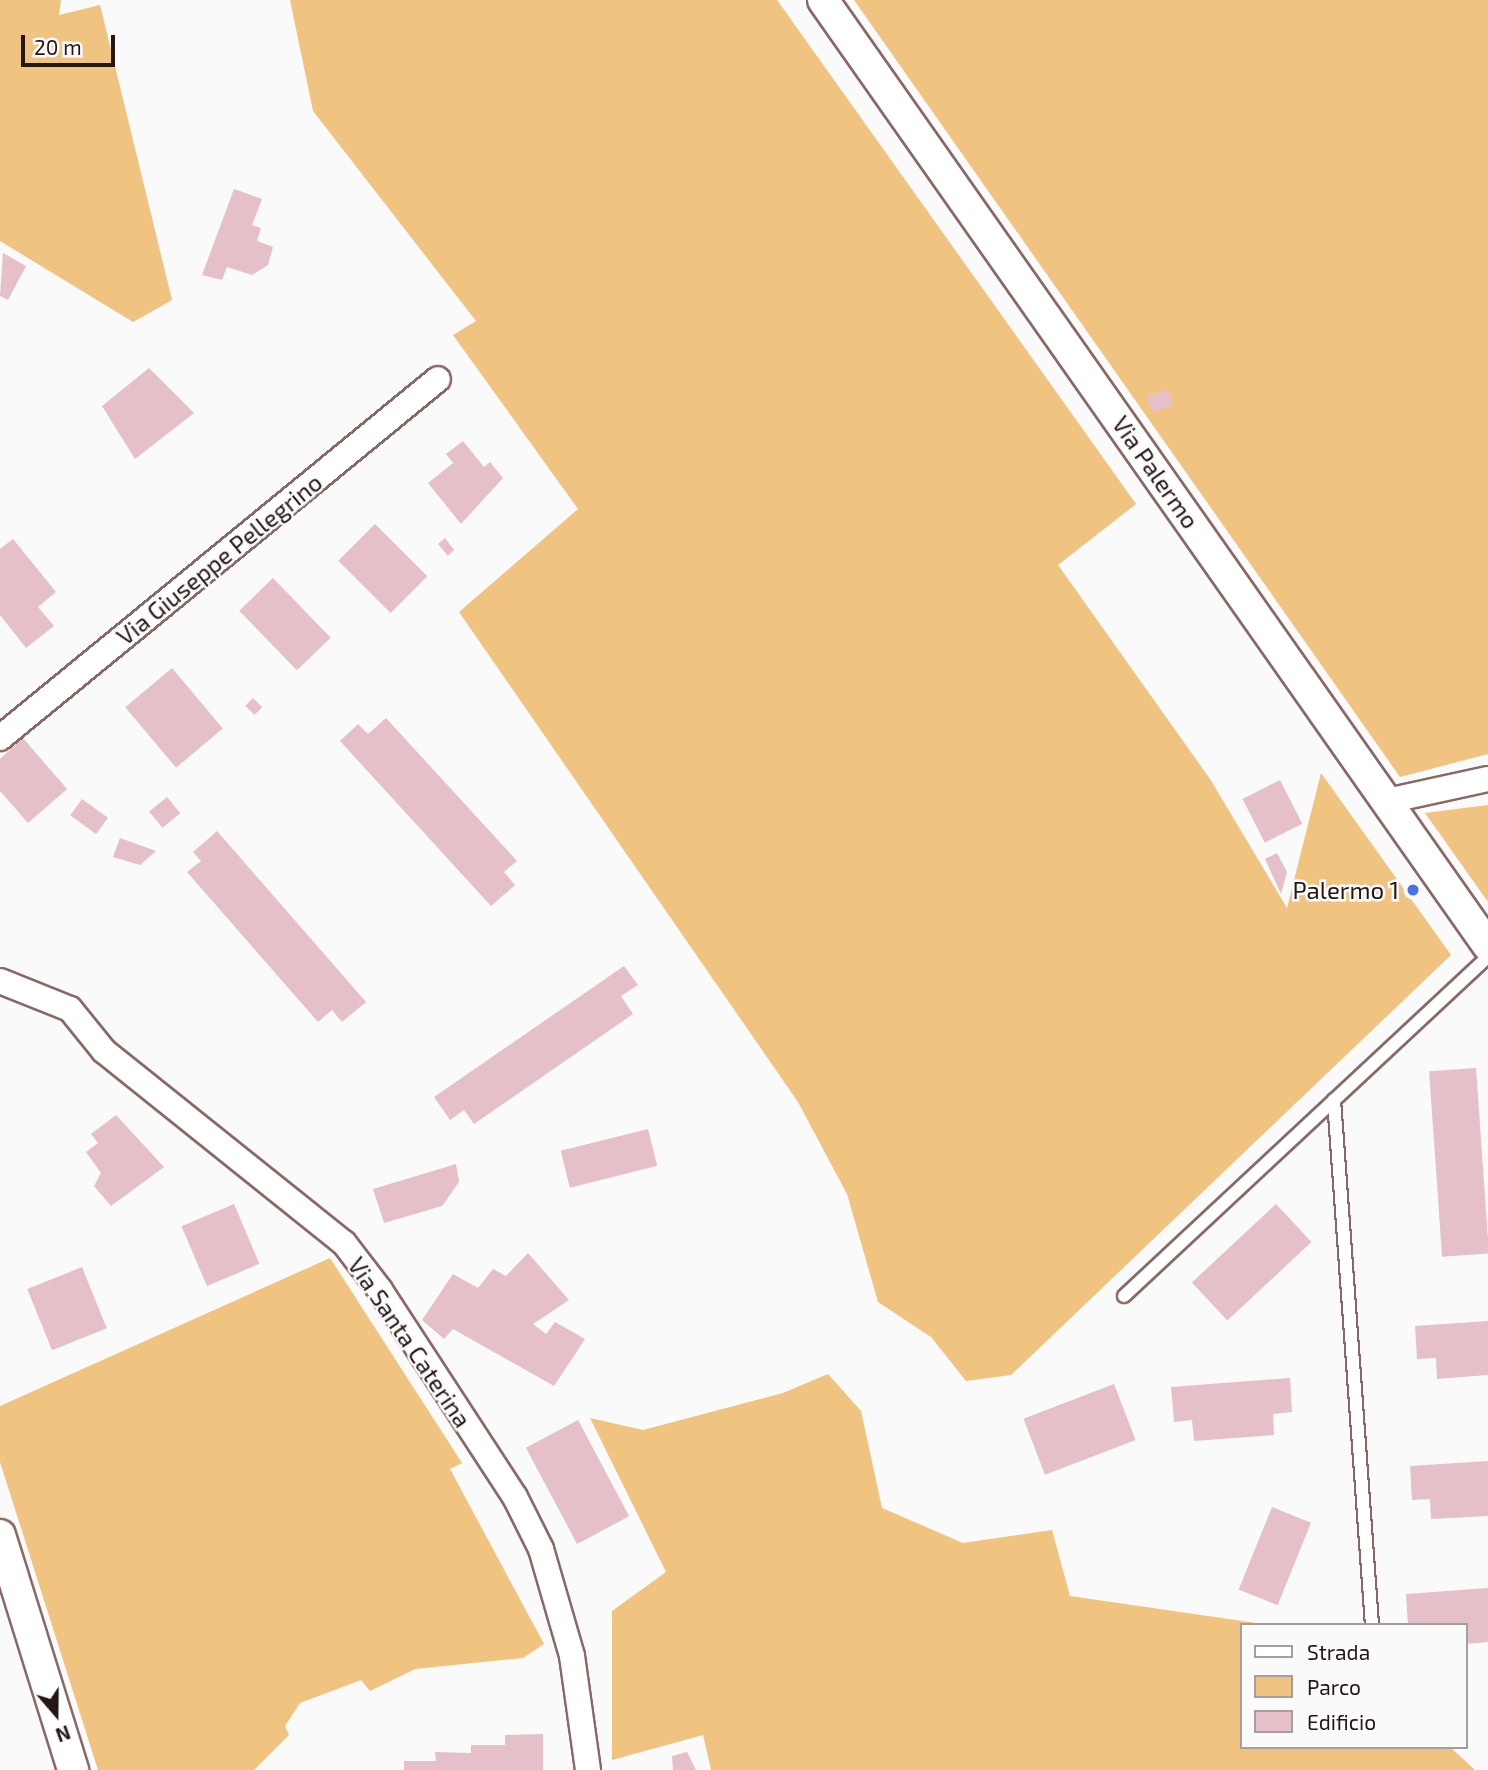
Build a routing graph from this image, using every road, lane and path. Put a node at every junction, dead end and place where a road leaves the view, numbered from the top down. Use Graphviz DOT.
graph roads {
  1 [pos="823,0"];
  2 [pos="438,379"];
  3 [pos="0,738"];
  4 [pos="1488,779"];
  5 [pos="1387,801"];
  6 [pos="1488,946"];
  7 [pos="1488,956"];
  8 [pos="0,981"];
  9 [pos="1334,1100"];
  10 [pos="1124,1296"];
  11 [pos="0,1535"];
  12 [pos="1372,1623"];
  13 [pos="73,1770"];
  14 [pos="588,1770"];
  1 -- 5 [label="street, Via Palermo"];
  2 -- 3 [label="street, Via Giuseppe Pellegrino"];
  4 -- 5 [label="street"];
  5 -- 6 [label="street, Via Palermo"];
  7 -- 9 [label="lane"];
  8 -- 14 [label="street, Via Santa Caterina"];
  9 -- 10 [label="lane"];
  9 -- 12 [label="lane"];
  11 -- 13 [label="street"];
}
